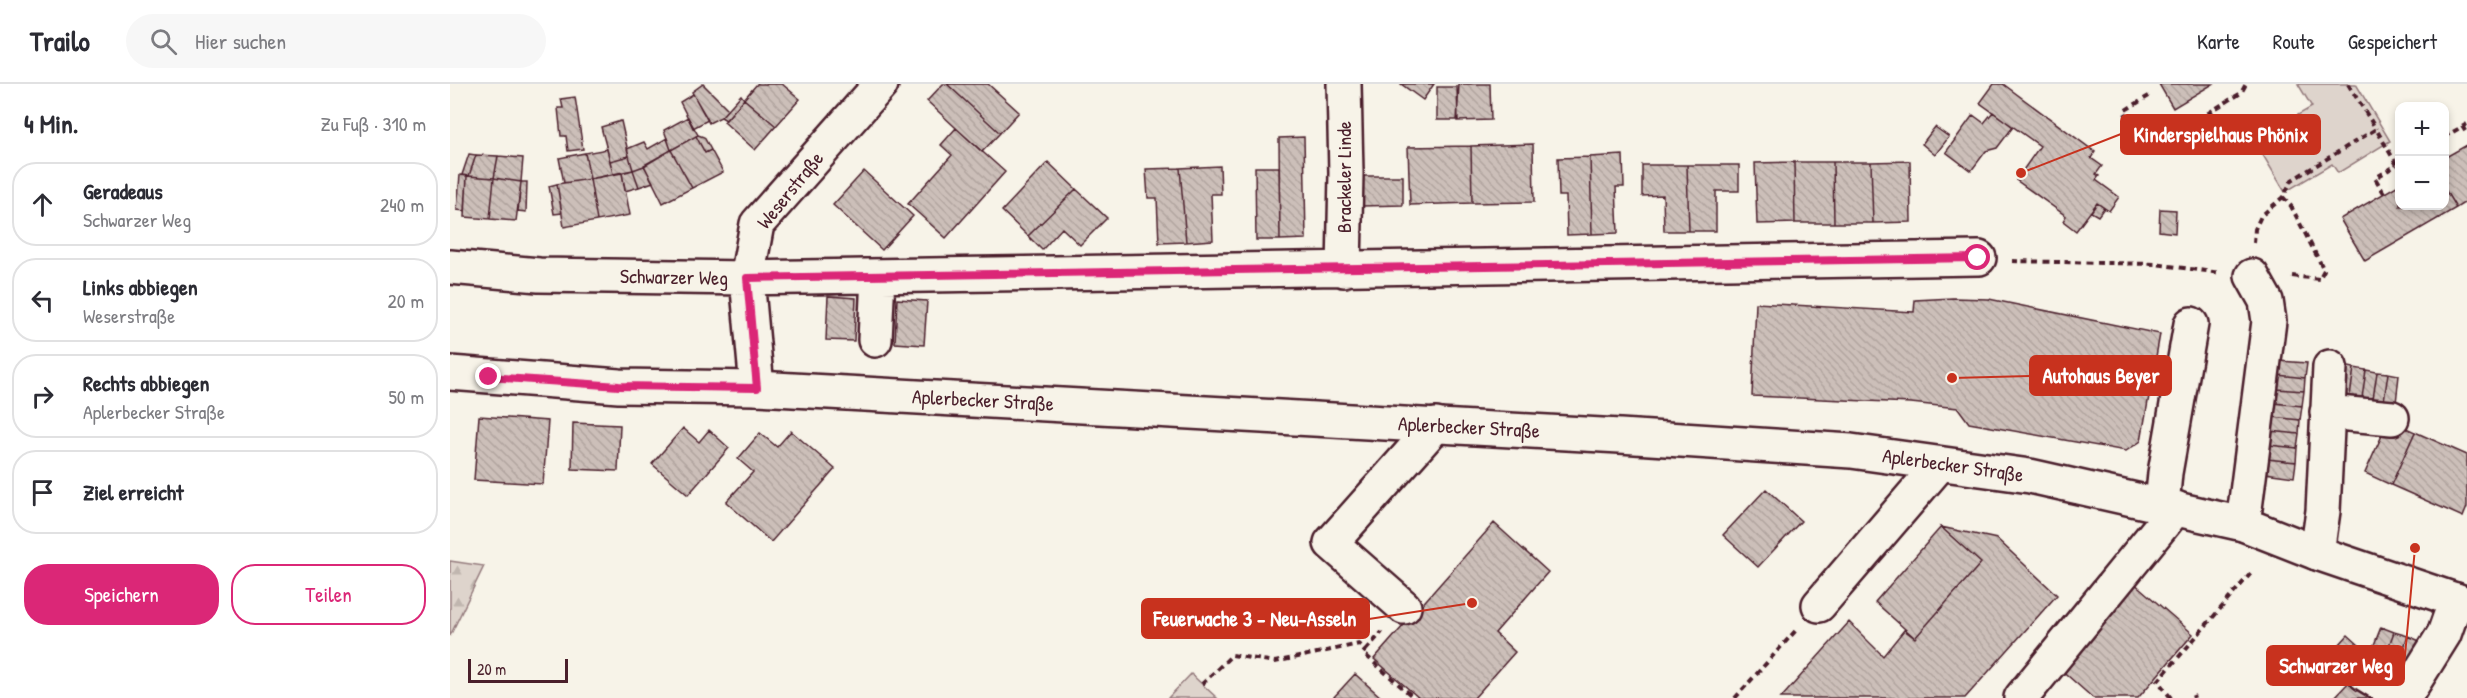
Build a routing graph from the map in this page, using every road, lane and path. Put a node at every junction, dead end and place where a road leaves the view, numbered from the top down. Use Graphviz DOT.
graph roads {
  1 [pos="881,84"];
  2 [pos="1344,84"];
  3 [pos="2246,84"];
  4 [pos="2348,84"];
  5 [pos="2150,96"];
  6 [pos="2465,125"];
  7 [pos="2376,129"];
  8 [pos="2467,134"];
  9 [pos="2449,135"];
  10 [pos="2395,159"];
  11 [pos="2395,166"];
  12 [pos="2384,193"];
  13 [pos="2283,197"];
  14 [pos="1978,258"];
  15 [pos="2252,264"];
  16 [pos="450,267"];
  17 [pos="1344,270"];
  18 [pos="878,276"];
  19 [pos="747,278"];
  20 [pos="2191,324"];
  21 [pos="875,340"];
  22 [pos="2330,367"];
  23 [pos="450,373"];
  24 [pos="757,388"];
  25 [pos="2327,412"];
  26 [pos="2392,418"];
  27 [pos="1436,425"];
  28 [pos="1940,464"];
  29 [pos="2169,506"];
  30 [pos="2243,524"];
  31 [pos="2317,553"];
  32 [pos="2252,572"];
  33 [pos="2462,602"];
  34 [pos="1819,605"];
  35 [pos="1404,608"];
  36 [pos="2365,674"];
  37 [pos="1202,684"];
  38 [pos="1411,695"];
  39 [pos="1735,698"];
  40 [pos="2021,698"];
  41 [pos="2171,698"];
  1 -- 19 [label="street, Weserstraße"];
  2 -- 17 [label="street, Brackeler Linde"];
  3 -- 5 [label="path"];
  4 -- 7 [label="path"];
  6 -- 8 [label="path"];
  6 -- 9 [label="path"];
  7 -- 10 [label="path"];
  7 -- 13 [label="path"];
  11 -- 12 [label="path"];
  13 -- 15 [label="path"];
  13 -- 15 [label="path"];
  14 -- 15 [label="path"];
  14 -- 17 [label="street, Schwarzer Weg"];
  15 -- 30 [label="street"];
  16 -- 19 [label="street, Schwarzer Weg"];
  17 -- 18 [label="street, Schwarzer Weg"];
  18 -- 19 [label="street, Schwarzer Weg"];
  18 -- 21 [label="street"];
  19 -- 24 [label="street, Weserstraße"];
  20 -- 29 [label="street"];
  22 -- 25 [label="street"];
  23 -- 24 [label="street, Aplerbecker Straße"];
  24 -- 27 [label="street, Aplerbecker Straße"];
  25 -- 26 [label="street"];
  25 -- 31 [label="street"];
  27 -- 28 [label="street, Aplerbecker Straße"];
  27 -- 35 [label="street"];
  28 -- 29 [label="street, Aplerbecker Straße"];
  28 -- 34 [label="street"];
  29 -- 30 [label="street, Aplerbecker Straße"];
  29 -- 40 [label="street"];
  30 -- 31 [label="street, Aplerbecker Straße"];
  31 -- 33 [label="street, Aplerbecker Straße"];
  32 -- 41 [label="path"];
  33 -- 36 [label="street"];
  34 -- 39 [label="path"];
  37 -- 38 [label="path"];
}
